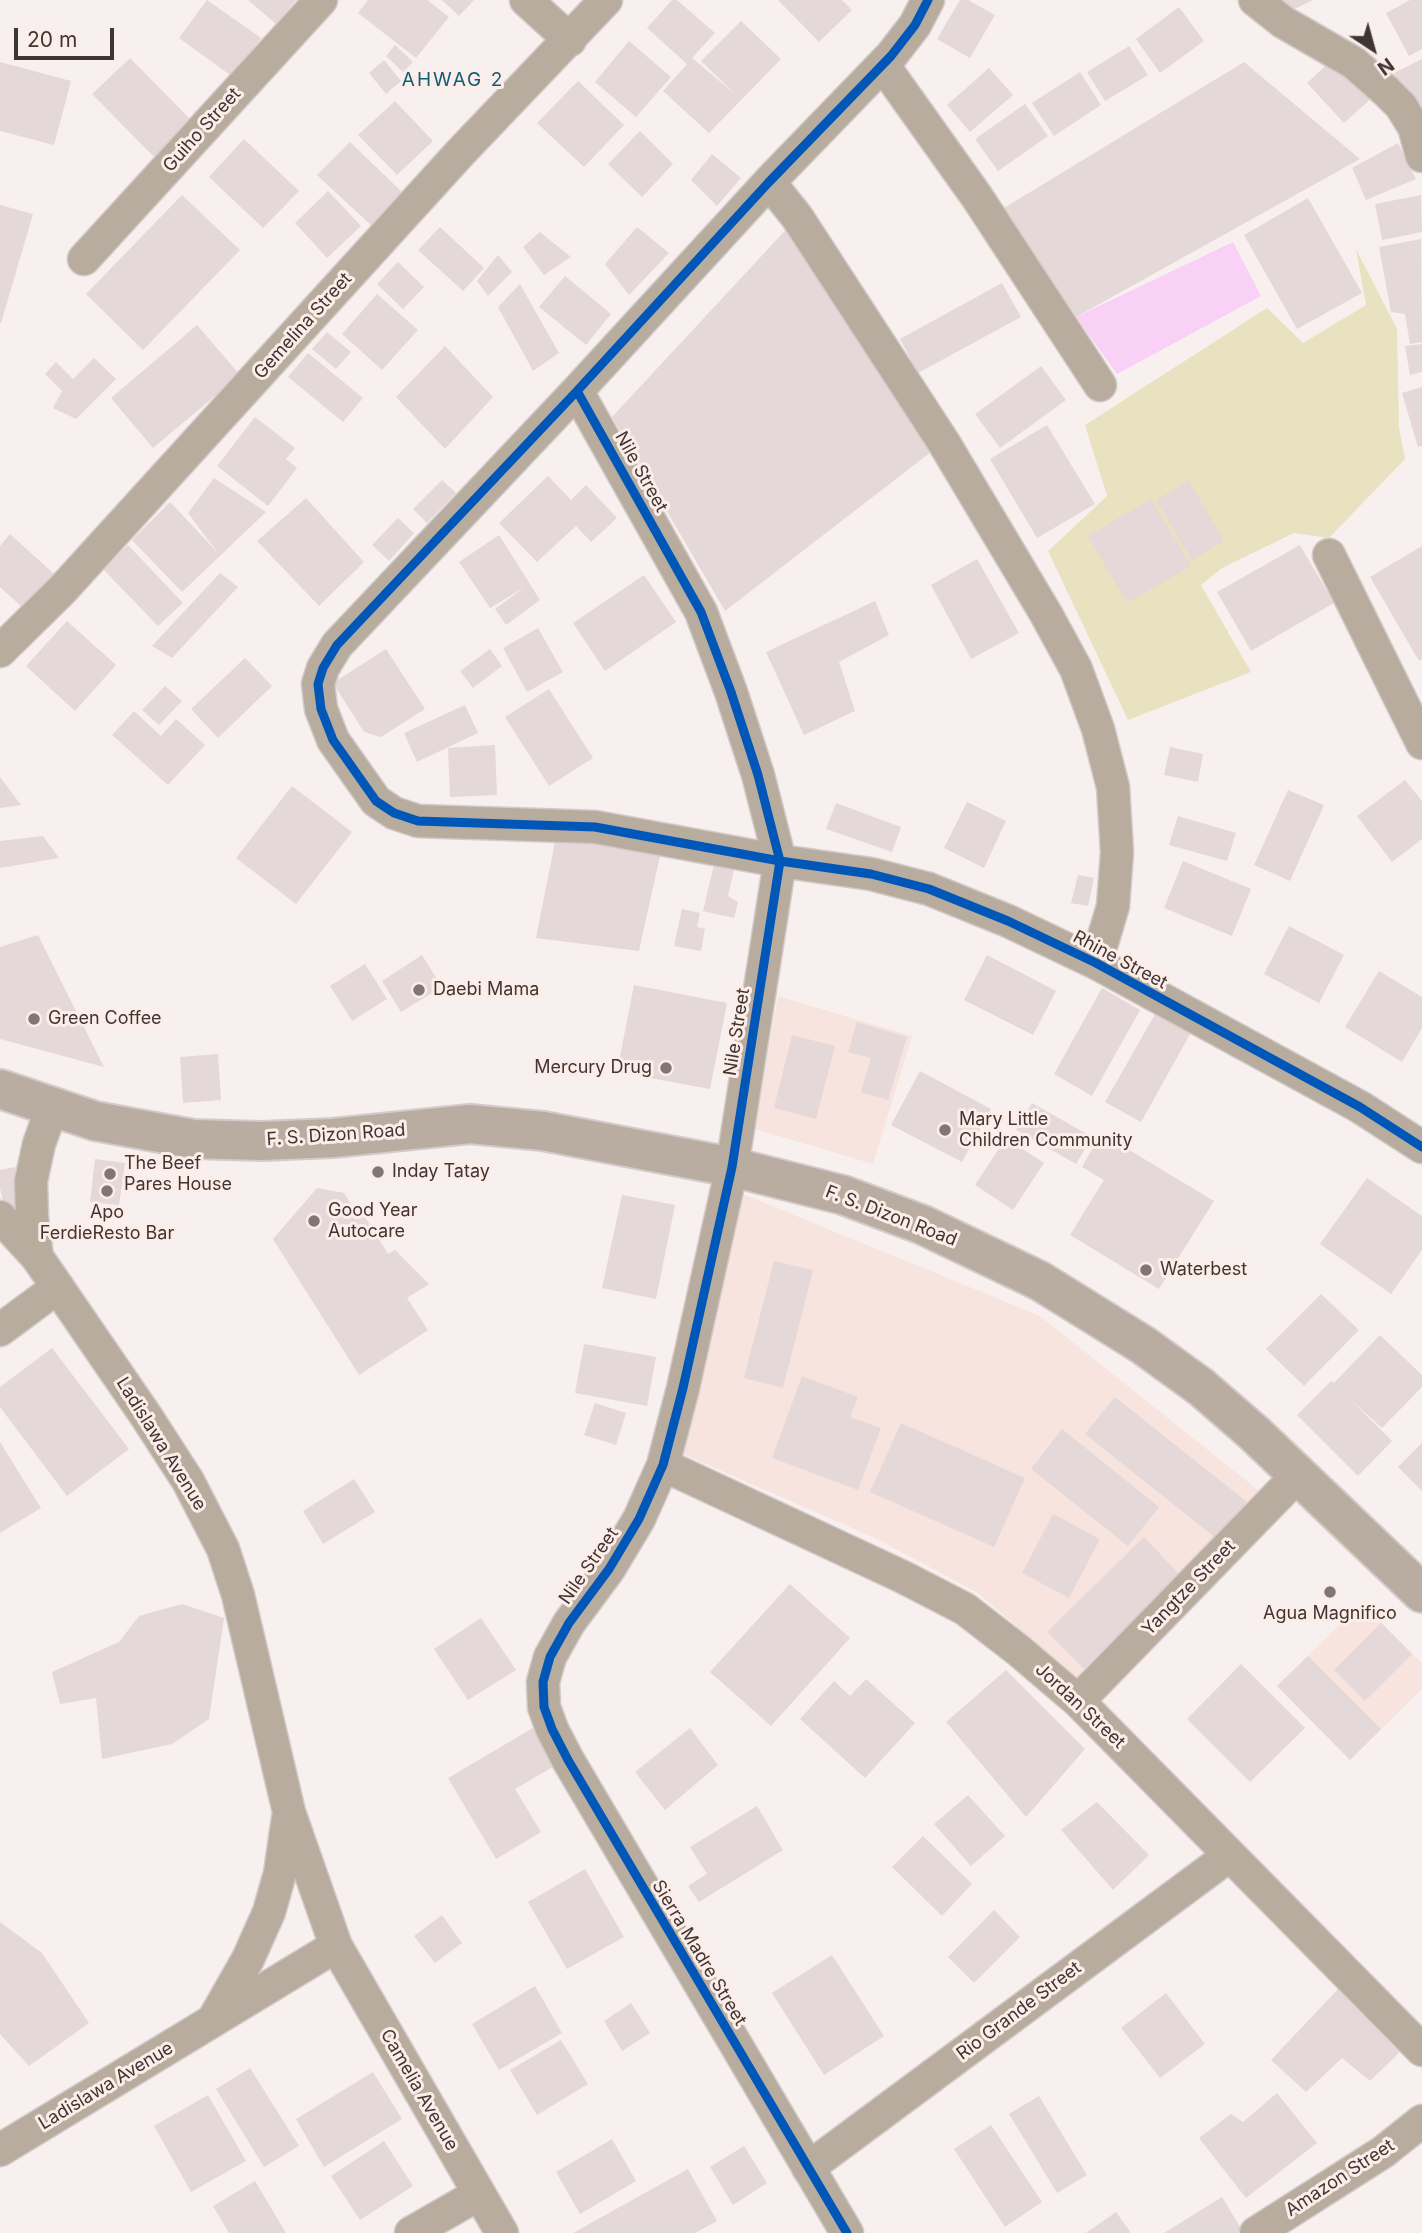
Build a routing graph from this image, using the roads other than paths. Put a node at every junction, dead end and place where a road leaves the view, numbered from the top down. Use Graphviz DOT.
graph roads {
  1 [pos="321,0"];
  2 [pos="526,0"];
  3 [pos="606,0"];
  4 [pos="929,0"];
  5 [pos="1255,0"];
  6 [pos="570,40"];
  7 [pos="883,65"];
  8 [pos="1422,156"];
  9 [pos="769,182"];
  10 [pos="84,259"];
  11 [pos="1100,385"];
  12 [pos="578,391"];
  13 [pos="1329,555"];
  14 [pos="0,652"];
  15 [pos="1422,743"];
  16 [pos="780,861"];
  17 [pos="1096,963"];
  18 [pos="0,1089"];
  19 [pos="52,1108"];
  20 [pos="1422,1147"];
  21 [pos="732,1167"];
  22 [pos="0,1217"];
  23 [pos="37,1257"];
  24 [pos="58,1287"];
  25 [pos="0,1329"];
  26 [pos="663,1465"];
  27 [pos="1299,1474"];
  28 [pos="1422,1593"];
  29 [pos="543,1682"];
  30 [pos="1078,1701"];
  31 [pos="289,1812"];
  32 [pos="1230,1854"];
  33 [pos="336,1946"];
  34 [pos="212,2021"];
  35 [pos="1422,2050"];
  36 [pos="1422,2121"];
  37 [pos="0,2150"];
  38 [pos="808,2168"];
  39 [pos="479,2194"];
  40 [pos="411,2233"];
  41 [pos="502,2233"];
  42 [pos="847,2233"];
  43 [pos="1256,2233"];
  1 -- 10 [label="street, Guiho Street"];
  2 -- 6 [label="street"];
  3 -- 6 [label="street, Gemelina Street"];
  4 -- 7 [label="street, Rhine Street"];
  5 -- 8 [label="street"];
  6 -- 14 [label="street, Gemelina Street"];
  7 -- 9 [label="street, Rhine Street"];
  7 -- 11 [label="street"];
  9 -- 12 [label="street, Rhine Street"];
  9 -- 17 [label="street"];
  12 -- 16 [label="street, Nile Street"];
  12 -- 16 [label="street, Rhine Street"];
  13 -- 15 [label="street"];
  16 -- 17 [label="street, Rhine Street"];
  16 -- 21 [label="street, Nile Street"];
  17 -- 20 [label="street, Rhine Street"];
  18 -- 19 [label="main road, F. S. Dizon Road"];
  19 -- 21 [label="main road, F. S. Dizon Road"];
  19 -- 23 [label="street, Ladislawa Avenue"];
  21 -- 26 [label="street, Nile Street"];
  21 -- 27 [label="main road, F. S. Dizon Road"];
  22 -- 23 [label="street, Ladislawa Avenue"];
  23 -- 24 [label="street, Ladislawa Avenue"];
  24 -- 25 [label="street"];
  24 -- 31 [label="street, Ladislawa Avenue"];
  26 -- 29 [label="street, Nile Street"];
  26 -- 30 [label="street, Jordan Street"];
  27 -- 28 [label="main road, F. S. Dizon Road"];
  27 -- 30 [label="street, Yangtze Street"];
  29 -- 38 [label="street, Sierra Madre Street"];
  30 -- 32 [label="street, Jordan Street"];
  31 -- 33 [label="street, Ladislawa Avenue"];
  31 -- 34 [label="street, Ladislawa Avenue"];
  32 -- 35 [label="street, Jordan Street"];
  32 -- 38 [label="street, Rio Grande Street"];
  33 -- 34 [label="street, Ladislawa Avenue"];
  33 -- 39 [label="street, Camelia Avenue"];
  34 -- 37 [label="street, Ladislawa Avenue"];
  36 -- 43 [label="street, Amazon Street"];
  38 -- 42 [label="street, Sierra Madre Street"];
  39 -- 40 [label="street"];
  39 -- 41 [label="street, Camelia Avenue"];
}
